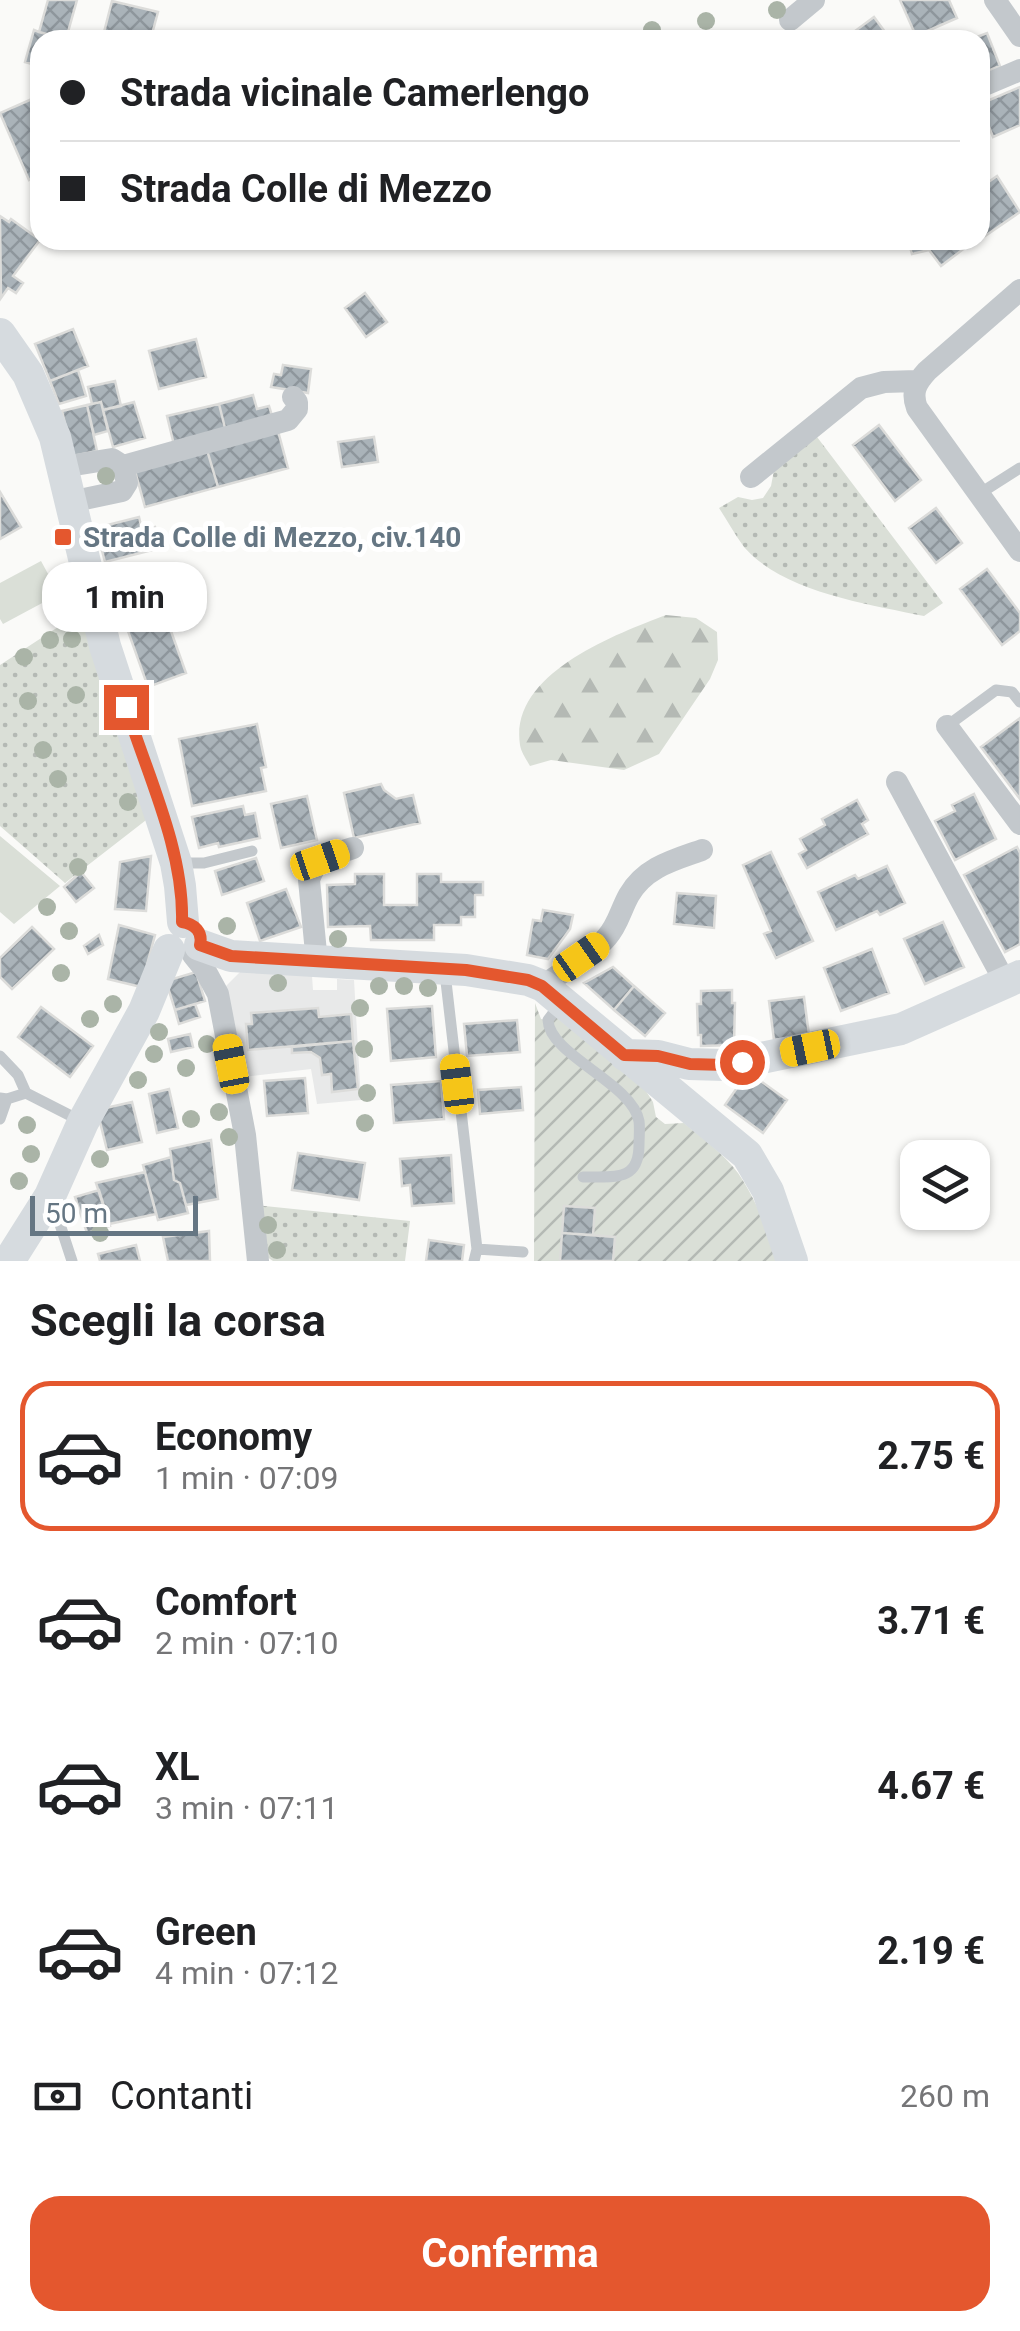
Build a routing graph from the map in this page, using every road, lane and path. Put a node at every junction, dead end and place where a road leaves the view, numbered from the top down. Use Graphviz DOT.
graph roads {
  1 [pos="814,0"];
  2 [pos="995,0"];
  3 [pos="790,20"];
  4 [pos="1020,36"];
  5 [pos="1020,70"];
  6 [pos="990,83"];
  7 [pos="1020,290"];
  8 [pos="0,334"];
  9 [pos="917,381"];
  10 [pos="293,397"];
  11 [pos="124,466"];
  12 [pos="62,467"];
  13 [pos="1020,468"];
  14 [pos="751,477"];
  15 [pos="980,494"];
  16 [pos="70,502"];
  17 [pos="1020,550"];
  18 [pos="1020,702"];
  19 [pos="946,726"];
  20 [pos="897,782"];
  21 [pos="1020,824"];
  22 [pos="353,848"];
  23 [pos="702,850"];
  24 [pos="252,851"];
  25 [pos="176,863"];
  26 [pos="186,946"];
  27 [pos="317,963"];
  28 [pos="444,968"];
  29 [pos="1012,979"];
  30 [pos="552,993"];
  31 [pos="624,1055"];
  32 [pos="0,1056"];
  33 [pos="26,1093"];
  34 [pos="4,1098"];
  35 [pos="0,1118"];
  36 [pos="83,1122"];
  37 [pos="583,1177"];
  38 [pos="50,1196"];
  39 [pos="523,1252"];
  40 [pos="475,1255"];
  41 [pos="9,1261"];
  42 [pos="72,1261"];
  43 [pos="258,1261"];
  44 [pos="792,1261"];
  1 -- 3 [label="street"];
  2 -- 4 [label="street"];
  5 -- 6 [label="street"];
  7 -- 9 [label="street"];
  8 -- 12 [label="street"];
  9 -- 14 [label="street"];
  9 -- 15 [label="street"];
  10 -- 11 [label="street"];
  11 -- 12 [label="street"];
  11 -- 16 [label="street"];
  12 -- 16 [label="street"];
  13 -- 15 [label="lane"];
  15 -- 17 [label="street"];
  16 -- 25 [label="street"];
  18 -- 19 [label="lane"];
  19 -- 21 [label="street"];
  20 -- 29 [label="street"];
  22 -- 27 [label="street"];
  23 -- 30 [label="street"];
  24 -- 25 [label="lane"];
  25 -- 26 [label="street"];
  26 -- 27 [label="street"];
  26 -- 36 [label="street"];
  26 -- 43 [label="street"];
  27 -- 28 [label="street"];
  28 -- 30 [label="street"];
  28 -- 40 [label="lane"];
  29 -- 31 [label="street"];
  30 -- 31 [label="street"];
  30 -- 37 [label="lane"];
  31 -- 44 [label="street"];
  32 -- 33 [label="lane"];
  33 -- 34 [label="lane"];
  33 -- 36 [label="lane"];
  34 -- 35 [label="lane"];
  36 -- 38 [label="street"];
  38 -- 41 [label="street"];
  38 -- 42 [label="lane"];
  39 -- 40 [label="lane"];
}
